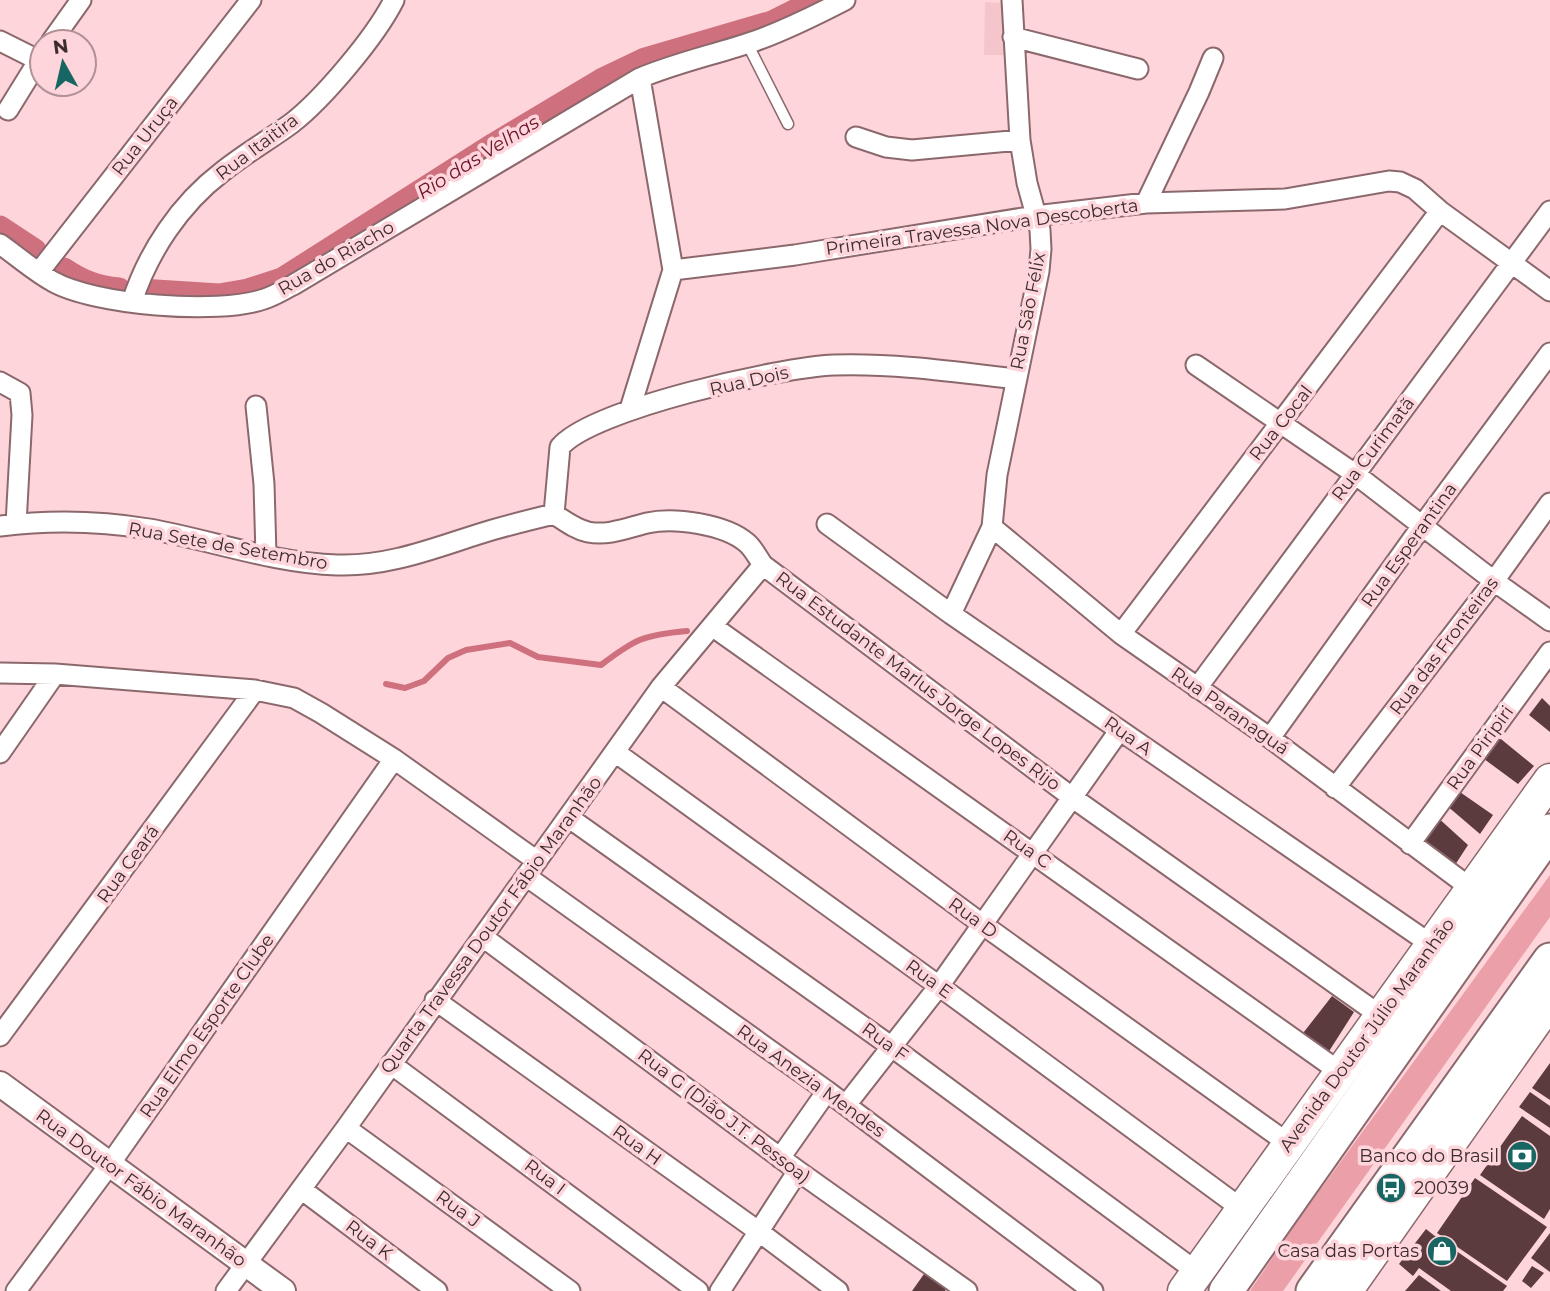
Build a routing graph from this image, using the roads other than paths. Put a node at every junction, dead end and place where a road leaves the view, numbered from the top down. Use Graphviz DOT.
graph roads {
  1 [pos="81,0"];
  2 [pos="251,0"];
  3 [pos="394,0"];
  4 [pos="845,0"];
  5 [pos="1012,0"];
  6 [pos="61,28"];
  7 [pos="1013,37"];
  8 [pos="0,41"];
  9 [pos="747,43"];
  10 [pos="28,53"];
  11 [pos="1213,58"];
  12 [pos="1138,69"];
  13 [pos="28,78"];
  14 [pos="640,78"];
  15 [pos="8,110"];
  16 [pos="788,124"];
  17 [pos="856,136"];
  18 [pos="1020,141"];
  19 [pos="1146,203"];
  20 [pos="1440,211"];
  21 [pos="1550,211"];
  22 [pos="1035,216"];
  23 [pos="0,244"];
  24 [pos="1511,264"];
  25 [pos="674,270"];
  26 [pos="40,272"];
  27 [pos="1550,291"];
  28 [pos="135,293"];
  29 [pos="1550,353"];
  30 [pos="1196,365"];
  31 [pos="1016,379"];
  32 [pos="0,383"];
  33 [pos="256,406"];
  34 [pos="630,410"];
  35 [pos="1279,422"];
  36 [pos="1354,474"];
  37 [pos="1550,503"];
  38 [pos="554,514"];
  39 [pos="827,524"];
  40 [pos="8,525"];
  41 [pos="1422,526"];
  42 [pos="992,527"];
  43 [pos="266,555"];
  44 [pos="763,565"];
  45 [pos="1494,582"];
  46 [pos="951,614"];
  47 [pos="1550,621"];
  48 [pos="712,626"];
  49 [pos="1121,634"];
  50 [pos="1550,652"];
  51 [pos="0,673"];
  52 [pos="55,674"];
  53 [pos="661,687"];
  54 [pos="1197,688"];
  55 [pos="255,690"];
  56 [pos="1119,731"];
  57 [pos="1270,738"];
  58 [pos="615,752"];
  59 [pos="0,753"];
  60 [pos="394,759"];
  61 [pos="1550,779"];
  62 [pos="1335,788"];
  63 [pos="1073,798"];
  64 [pos="568,817"];
  65 [pos="1550,831"];
  66 [pos="1410,844"];
  67 [pos="1033,853"];
  68 [pos="531,869"];
  69 [pos="1472,889"];
  70 [pos="982,924"];
  71 [pos="483,937"];
  72 [pos="1432,944"];
  73 [pos="1550,960"];
  74 [pos="939,986"];
  75 [pos="435,1000"];
  76 [pos="1550,1001"];
  77 [pos="1381,1016"];
  78 [pos="0,1036"];
  79 [pos="892,1047"];
  80 [pos="391,1064"];
  81 [pos="1340,1072"];
  82 [pos="0,1084"];
  83 [pos="827,1091"];
  84 [pos="846,1105"];
  85 [pos="346,1128"];
  86 [pos="1289,1144"];
  87 [pos="780,1158"];
  88 [pos="110,1164"];
  89 [pos="798,1171"];
  90 [pos="301,1189"];
  91 [pos="1242,1209"];
  92 [pos="758,1231"];
  93 [pos="245,1264"];
  94 [pos="1191,1281"];
  95 [pos="16,1291"];
  96 [pos="226,1291"];
  97 [pos="283,1291"];
  98 [pos="437,1291"];
  99 [pos="570,1291"];
  100 [pos="698,1291"];
  101 [pos="720,1291"];
  102 [pos="838,1291"];
  103 [pos="967,1291"];
  104 [pos="1093,1291"];
  105 [pos="1226,1291"];
  106 [pos="1313,1291"];
  107 [pos="1346,1291"];
  1 -- 6 [label="street"];
  2 -- 26 [label="street, Rua Uruça"];
  3 -- 28 [label="street, Rua Itaitira"];
  4 -- 9 [label="street, Rua do Riacho"];
  5 -- 7 [label="street, Rua São Félix"];
  7 -- 12 [label="street"];
  7 -- 18 [label="street, Rua São Félix"];
  8 -- 10 [label="street"];
  9 -- 14 [label="street, Rua do Riacho"];
  9 -- 16 [label="lane"];
  11 -- 19 [label="street"];
  13 -- 15 [label="street"];
  14 -- 25 [label="street"];
  14 -- 28 [label="street, Rua do Riacho"];
  17 -- 18 [label="street"];
  18 -- 22 [label="street, Rua São Félix"];
  19 -- 20 [label="street, Primeira Travessa Nova Descoberta"];
  19 -- 22 [label="street, Primeira Travessa Nova Descoberta"];
  20 -- 24 [label="street"];
  20 -- 35 [label="street, Rua Cocal"];
  21 -- 24 [label="street, Rua Curimatã"];
  22 -- 25 [label="street, Primeira Travessa Nova Descoberta"];
  22 -- 31 [label="street, Rua São Félix"];
  23 -- 26 [label="street, Rua do Riacho"];
  24 -- 27 [label="street"];
  24 -- 36 [label="street, Rua Curimatã"];
  25 -- 34 [label="street"];
  26 -- 28 [label="street, Rua do Riacho"];
  29 -- 41 [label="street, Rua Esperantina"];
  30 -- 35 [label="street"];
  31 -- 34 [label="street, Rua Dois"];
  31 -- 42 [label="street, Rua São Félix"];
  32 -- 40 [label="street"];
  33 -- 43 [label="street"];
  34 -- 38 [label="street, Rua Dois"];
  35 -- 36 [label="street"];
  35 -- 49 [label="street, Rua Cocal"];
  36 -- 41 [label="street"];
  36 -- 54 [label="street, Rua Curimatã"];
  37 -- 45 [label="street, Rua das Fronteiras"];
  38 -- 43 [label="street, Rua Sete de Setembro"];
  38 -- 44 [label="street"];
  39 -- 46 [label="street, Rua A"];
  40 -- 43 [label="street, Rua Sete de Setembro"];
  41 -- 45 [label="street"];
  41 -- 57 [label="street, Rua Esperantina"];
  42 -- 46 [label="street, Rua São Félix"];
  42 -- 49 [label="street, Rua Paranaguá"];
  44 -- 48 [label="street, Quarta Travessa Doutor Fábio Maranhão"];
  44 -- 63 [label="street, Rua Estudante Marlus Jorge Lopes Rijo"];
  45 -- 47 [label="street"];
  45 -- 62 [label="street, Rua das Fronteiras"];
  46 -- 56 [label="street, Rua A"];
  48 -- 53 [label="street, Quarta Travessa Doutor Fábio Maranhão"];
  48 -- 67 [label="street, Rua C"];
  49 -- 54 [label="street, Rua Paranaguá"];
  50 -- 66 [label="street, Rua Piripiri"];
  51 -- 52 [label="street, Rua Anezia Mendes"];
  52 -- 55 [label="street, Rua Anezia Mendes"];
  52 -- 59 [label="street"];
  53 -- 58 [label="street, Quarta Travessa Doutor Fábio Maranhão"];
  53 -- 70 [label="street, Rua D"];
  54 -- 57 [label="street, Rua Paranaguá"];
  55 -- 60 [label="street, Rua Anezia Mendes"];
  55 -- 78 [label="street, Rua Ceará"];
  56 -- 63 [label="street, Rua Estudante Marlus Jorge Lopes Rijo"];
  56 -- 72 [label="street, Rua A"];
  57 -- 62 [label="street, Rua Paranaguá"];
  58 -- 64 [label="street, Quarta Travessa Doutor Fábio Maranhão"];
  58 -- 74 [label="street, Rua E"];
  60 -- 68 [label="street, Rua Anezia Mendes"];
  60 -- 88 [label="street, Rua Elmo Esporte Clube"];
  61 -- 69 [label="main road, Avenida Doutor Júlio Maranhão"];
  62 -- 66 [label="street, Rua Paranaguá"];
  63 -- 67 [label="street, Rua Estudante Marlus Jorge Lopes Rijo"];
  63 -- 77 [label="street, Rua Estudante Marlus Jorge Lopes Rijo"];
  64 -- 68 [label="street, Quarta Travessa Doutor Fábio Maranhão"];
  64 -- 79 [label="street, Rua F"];
  65 -- 105 [label="highway, Avenida Doutor Júlio Maranhão"];
  66 -- 69 [label="street, Rua Paranaguá"];
  67 -- 70 [label="street, Rua Estudante Marlus Jorge Lopes Rijo"];
  67 -- 81 [label="street, Rua C"];
  68 -- 71 [label="street, Quarta Travessa Doutor Fábio Maranhão"];
  68 -- 83 [label="street, Rua Anezia Mendes"];
  69 -- 72 [label="main road, Avenida Doutor Júlio Maranhão"];
  70 -- 74 [label="street, Rua Estudante Marlus Jorge Lopes Rijo"];
  70 -- 86 [label="street, Rua D"];
  71 -- 75 [label="street, Quarta Travessa Doutor Fábio Maranhão"];
  71 -- 87 [label="street, Rua G (Dião J.T. Pessoa)"];
  72 -- 77 [label="main road, Avenida Doutor Júlio Maranhão"];
  73 -- 106 [label="highway"];
  74 -- 79 [label="street, Rua Estudante Marlus Jorge Lopes Rijo"];
  74 -- 91 [label="street, Rua E"];
  75 -- 80 [label="street, Quarta Travessa Doutor Fábio Maranhão"];
  75 -- 92 [label="street, Rua H"];
  76 -- 107 [label="main road"];
  77 -- 81 [label="main road, Avenida Doutor Júlio Maranhão"];
  79 -- 84 [label="street, Rua Estudante Marlus Jorge Lopes Rijo"];
  79 -- 94 [label="street, Rua F"];
  80 -- 85 [label="street, Quarta Travessa Doutor Fábio Maranhão"];
  80 -- 100 [label="street, Rua I"];
  81 -- 86 [label="main road, Avenida Doutor Júlio Maranhão"];
  82 -- 88 [label="street, Rua Doutor Fábio Maranhão"];
  83 -- 84 [label="street, Rua Anezia Mendes"];
  83 -- 87 [label="street"];
  84 -- 104 [label="street, Rua Anezia Mendes"];
  85 -- 90 [label="street, Quarta Travessa Doutor Fábio Maranhão"];
  85 -- 99 [label="street, Rua J"];
  86 -- 91 [label="main road, Avenida Doutor Júlio Maranhão"];
  87 -- 89 [label="street, Rua G (Dião J.T. Pessoa)"];
  88 -- 93 [label="street, Rua Doutor Fábio Maranhão"];
  88 -- 95 [label="street, Rua Elmo Esporte Clube"];
  89 -- 92 [label="street"];
  89 -- 103 [label="street, Rua G (Dião J.T. Pessoa)"];
  90 -- 93 [label="street, Quarta Travessa Doutor Fábio Maranhão"];
  90 -- 98 [label="street, Rua K"];
  91 -- 94 [label="main road, Avenida Doutor Júlio Maranhão"];
  92 -- 101 [label="street"];
  92 -- 102 [label="street, Rua H"];
  93 -- 96 [label="street, Quarta Travessa Doutor Fábio Maranhão"];
  93 -- 97 [label="street, Rua Doutor Fábio Maranhão"];
}
